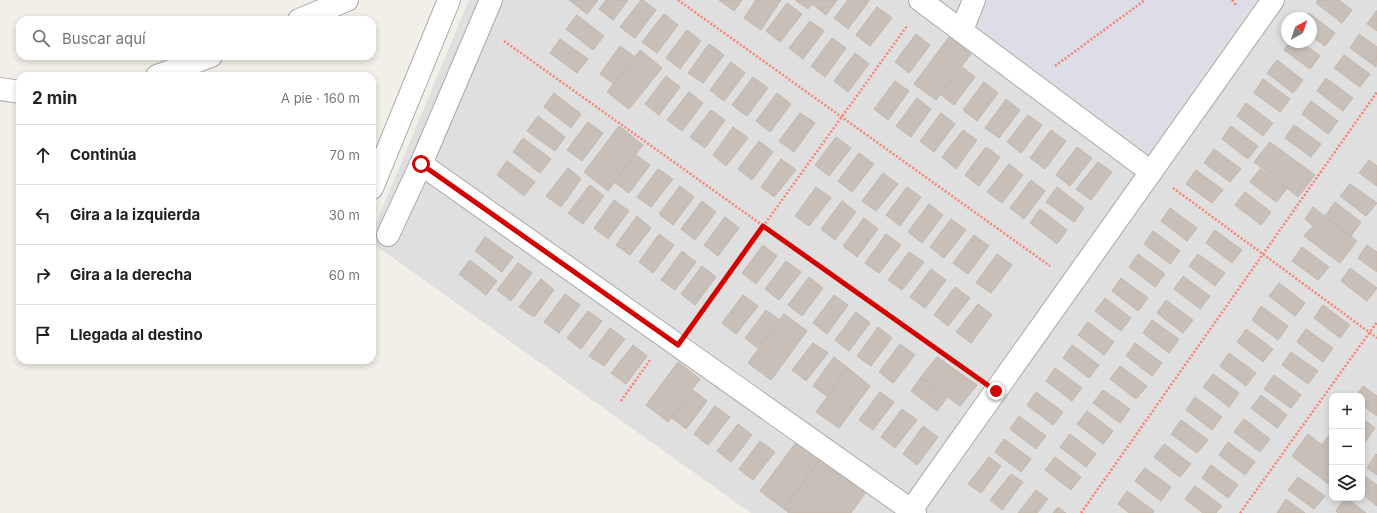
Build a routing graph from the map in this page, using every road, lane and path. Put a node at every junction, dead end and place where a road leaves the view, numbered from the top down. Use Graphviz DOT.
graph roads {
  1 [pos="347,0"];
  2 [pos="449,0"];
  3 [pos="491,0"];
  4 [pos="678,0"];
  5 [pos="974,0"];
  6 [pos="1145,0"];
  7 [pos="1273,0"];
  8 [pos="922,1"];
  9 [pos="309,16"];
  10 [pos="481,24"];
  11 [pos="962,30"];
  12 [pos="200,60"];
  13 [pos="168,72"];
  14 [pos="1032,83"];
  15 [pos="0,89"];
  16 [pos="16,91"];
  17 [pos="1377,92"];
  18 [pos="842,117"];
  19 [pos="421,164"];
  20 [pos="1152,172"];
  21 [pos="376,178"];
  22 [pos="763,226"];
  23 [pos="388,235"];
  24 [pos="1262,255"];
  25 [pos="1073,282"];
  26 [pos="1377,322"];
  27 [pos="1370,332"];
  28 [pos="1377,338"];
  29 [pos="672,341"];
  30 [pos="996,391"];
  31 [pos="621,401"];
  32 [pos="912,512"];
  33 [pos="1081,513"];
  34 [pos="1240,513"];
  1 -- 9 [label="street"];
  2 -- 21 [label="street"];
  3 -- 10 [label="street"];
  4 -- 18 [label="path"];
  5 -- 11 [label="street"];
  6 -- 14 [label="path"];
  7 -- 20 [label="street"];
  8 -- 11 [label="street"];
  8 -- 18 [label="path"];
  10 -- 19 [label="street"];
  10 -- 22 [label="path"];
  11 -- 14 [label="street"];
  12 -- 13 [label="street"];
  14 -- 20 [label="street"];
  15 -- 16 [label="street"];
  17 -- 24 [label="path"];
  18 -- 22 [label="path"];
  18 -- 25 [label="path"];
  19 -- 23 [label="street"];
  19 -- 29 [label="street"];
  20 -- 24 [label="path"];
  20 -- 25 [label="street"];
  22 -- 29 [label="path"];
  22 -- 30 [label="path"];
  24 -- 27 [label="path"];
  24 -- 33 [label="path"];
  25 -- 30 [label="street"];
  26 -- 27 [label="path"];
  27 -- 28 [label="path"];
  27 -- 34 [label="path"];
  29 -- 31 [label="path"];
  29 -- 32 [label="street"];
  30 -- 32 [label="street"];
}
